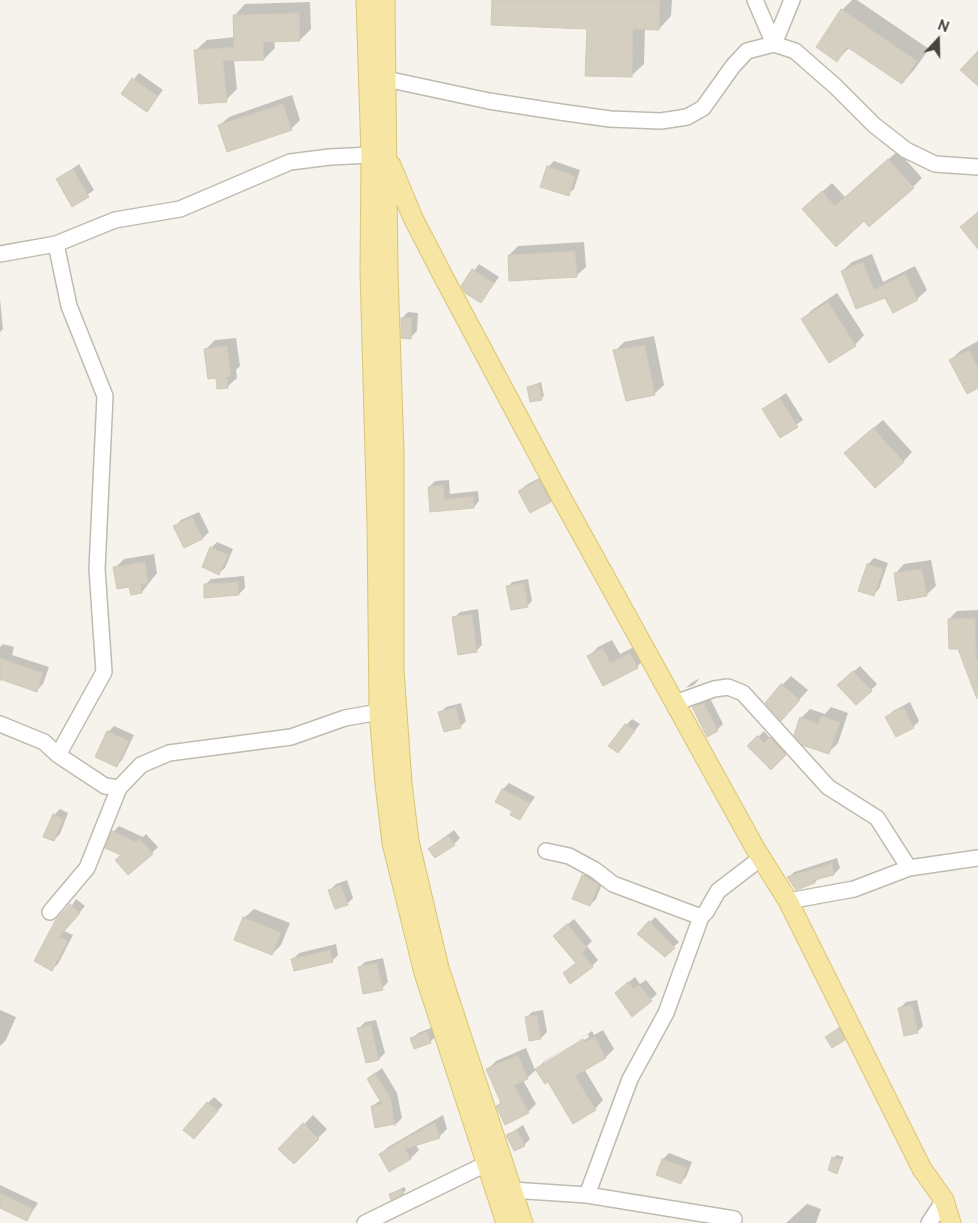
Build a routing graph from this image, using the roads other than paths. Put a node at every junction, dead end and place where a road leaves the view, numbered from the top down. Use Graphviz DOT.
graph roads {
  1 [pos="366,0"];
  2 [pos="385,0"];
  3 [pos="755,0"];
  4 [pos="792,0"];
  5 [pos="774,44"];
  6 [pos="386,79"];
  7 [pos="379,156"];
  8 [pos="978,167"];
  9 [pos="56,244"];
  10 [pos="0,254"];
  11 [pos="391,326"];
  12 [pos="371,327"];
  13 [pos="676,703"];
  14 [pos="380,712"];
  15 [pos="0,724"];
  16 [pos="58,755"];
  17 [pos="119,788"];
  18 [pos="546,851"];
  19 [pos="761,858"];
  20 [pos="978,858"];
  21 [pos="909,868"];
  22 [pos="788,901"];
  23 [pos="50,912"];
  24 [pos="701,917"];
  25 [pos="486,1164"];
  26 [pos="512,1190"];
  27 [pos="587,1195"];
  28 [pos="944,1200"];
  29 [pos="734,1219"];
  30 [pos="365,1223"];
  31 [pos="506,1223"];
  32 [pos="523,1223"];
  33 [pos="929,1223"];
  34 [pos="951,1223"];
  1 -- 7 [label="main road"];
  2 -- 6 [label="main road"];
  3 -- 5 [label="street"];
  4 -- 5 [label="street"];
  5 -- 6 [label="street"];
  5 -- 8 [label="street"];
  6 -- 7 [label="main road"];
  7 -- 9 [label="street"];
  7 -- 11 [label="main road"];
  7 -- 12 [label="main road"];
  7 -- 13 [label="main road"];
  9 -- 10 [label="street"];
  9 -- 16 [label="street"];
  11 -- 12 [label="main road"];
  11 -- 26 [label="main road"];
  12 -- 14 [label="main road"];
  13 -- 19 [label="main road"];
  13 -- 21 [label="street"];
  14 -- 17 [label="street"];
  14 -- 25 [label="main road"];
  15 -- 16 [label="street"];
  16 -- 17 [label="street"];
  17 -- 23 [label="street"];
  18 -- 24 [label="street"];
  19 -- 22 [label="main road"];
  19 -- 24 [label="street"];
  20 -- 21 [label="street"];
  21 -- 22 [label="street"];
  22 -- 28 [label="main road"];
  24 -- 27 [label="street"];
  25 -- 30 [label="street"];
  25 -- 31 [label="main road"];
  26 -- 27 [label="street"];
  26 -- 32 [label="main road"];
  27 -- 29 [label="street"];
  28 -- 33 [label="street"];
  28 -- 34 [label="main road"];
}
